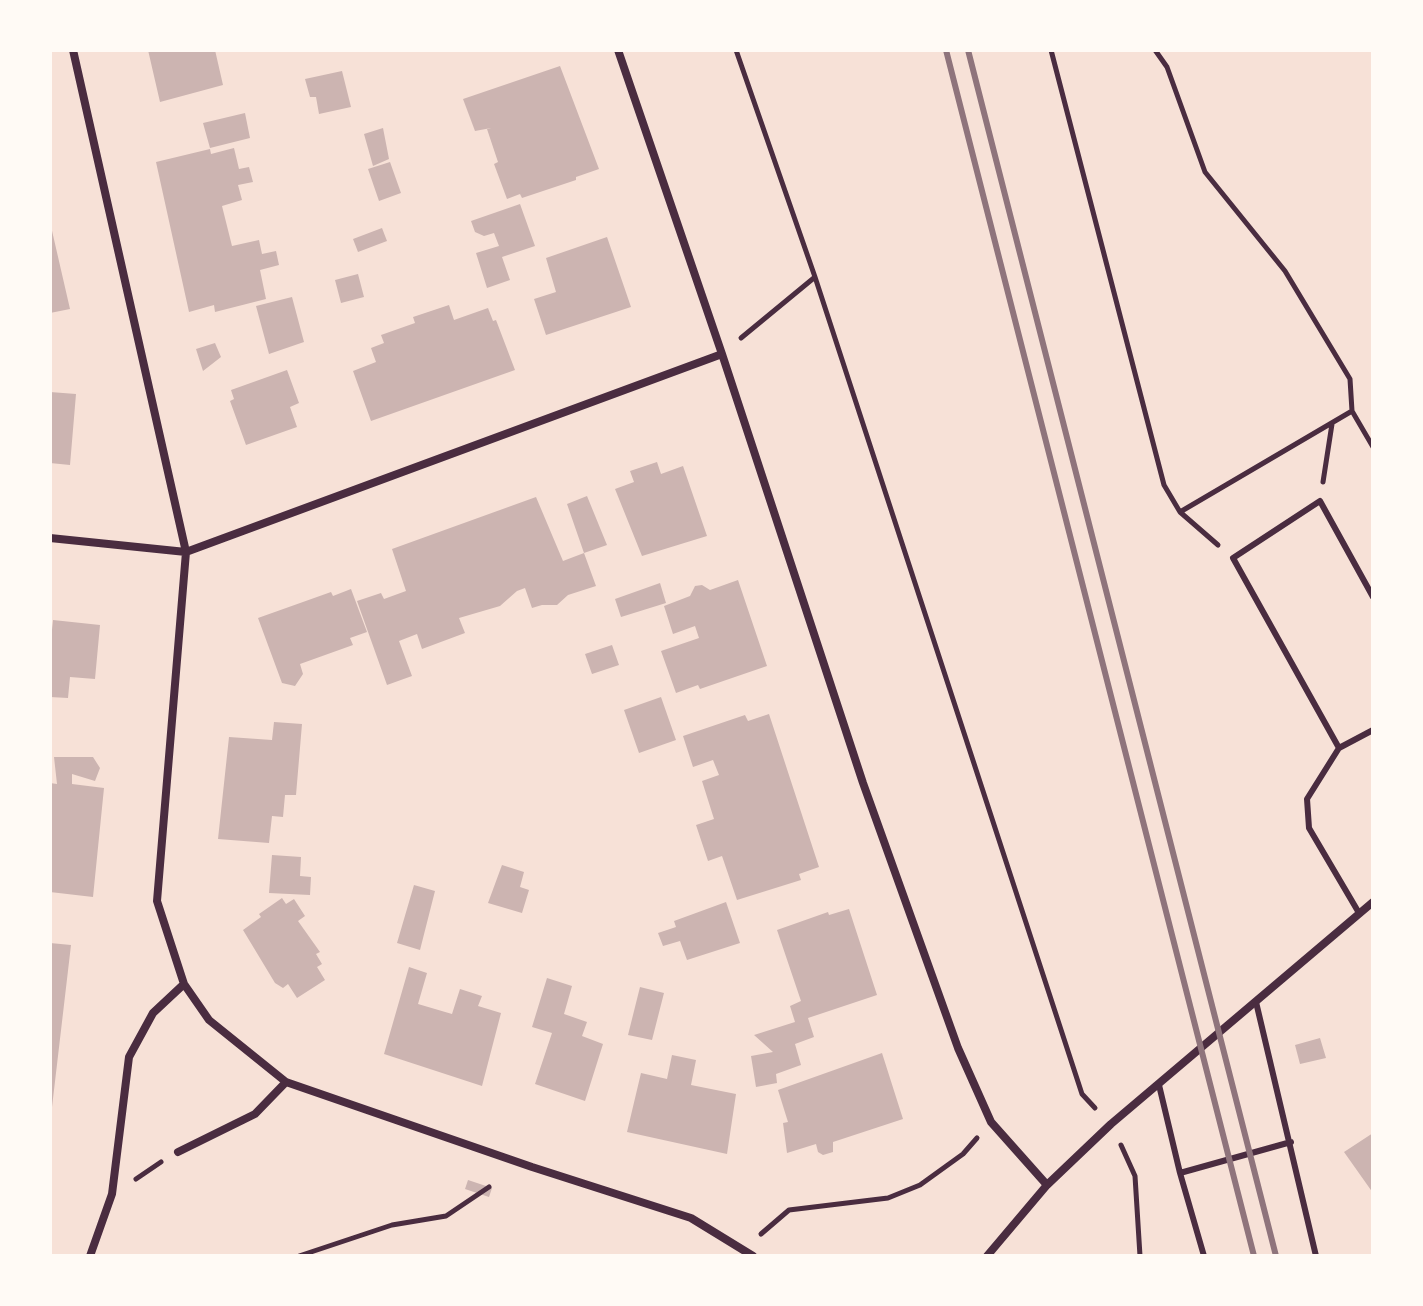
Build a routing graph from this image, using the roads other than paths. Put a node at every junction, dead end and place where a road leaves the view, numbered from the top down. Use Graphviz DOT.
graph roads {
  1 [pos="73,50"];
  2 [pos="618,50"];
  3 [pos="722,354"];
  4 [pos="50,538"];
  5 [pos="186,552"];
  6 [pos="1373,597"];
  7 [pos="1373,730"];
  8 [pos="1339,748"];
  9 [pos="1373,902"];
  10 [pos="1359,913"];
  11 [pos="184,984"];
  12 [pos="1256,1002"];
  13 [pos="286,1082"];
  14 [pos="1159,1085"];
  15 [pos="1291,1142"];
  16 [pos="178,1152"];
  17 [pos="1180,1173"];
  18 [pos="1047,1185"];
  19 [pos="90,1256"];
  20 [pos="753,1256"];
  21 [pos="987,1256"];
  22 [pos="1204,1256"];
  23 [pos="1316,1256"];
  1 -- 5 [label="street"];
  2 -- 3 [label="street"];
  3 -- 5 [label="street"];
  3 -- 18 [label="street"];
  4 -- 5 [label="street"];
  5 -- 11 [label="street"];
  6 -- 8 [label="lane"];
  7 -- 8 [label="lane"];
  8 -- 10 [label="lane"];
  9 -- 10 [label="street"];
  10 -- 12 [label="street"];
  11 -- 13 [label="street"];
  11 -- 19 [label="street"];
  12 -- 14 [label="street"];
  12 -- 15 [label="lane"];
  13 -- 16 [label="street"];
  13 -- 20 [label="street"];
  14 -- 17 [label="lane"];
  14 -- 18 [label="street"];
  15 -- 17 [label="lane"];
  15 -- 23 [label="lane"];
  17 -- 22 [label="lane"];
  18 -- 21 [label="street"];
}
